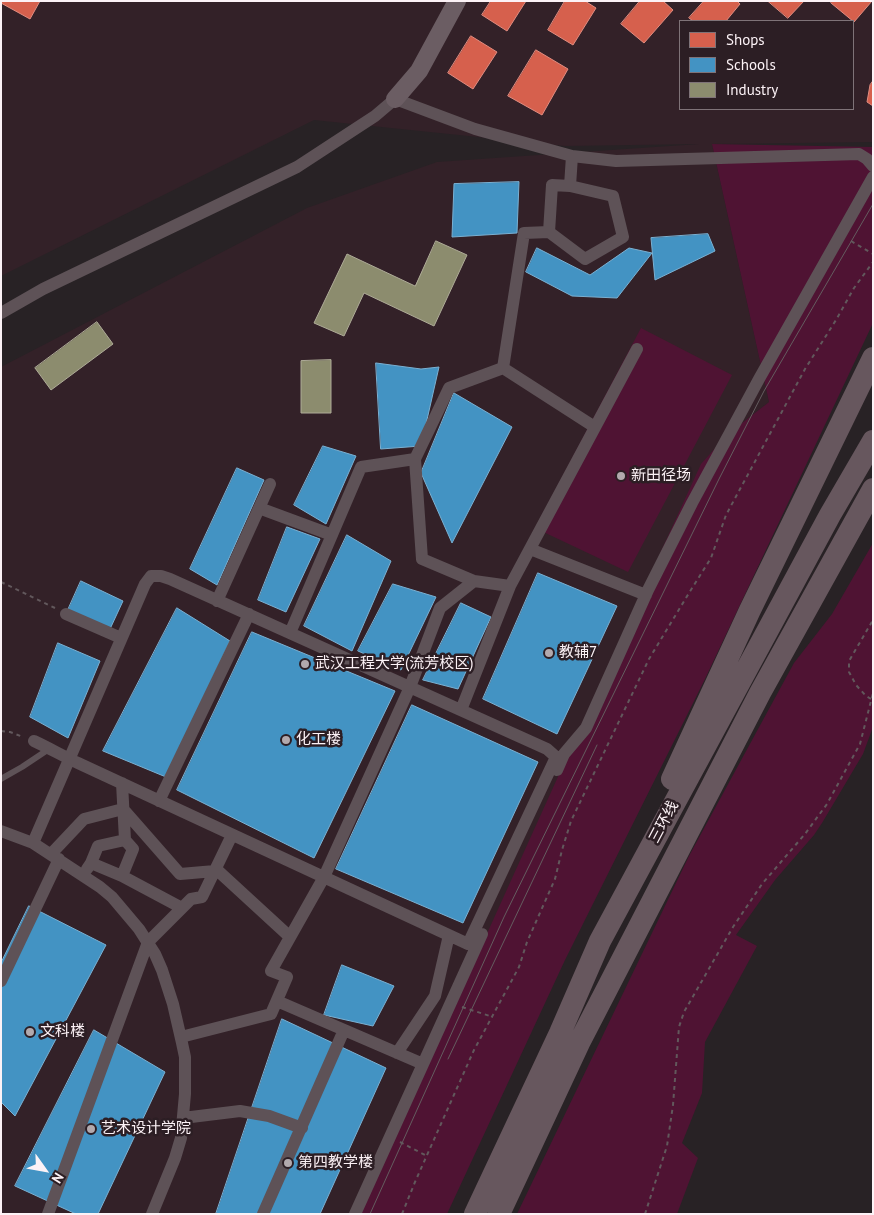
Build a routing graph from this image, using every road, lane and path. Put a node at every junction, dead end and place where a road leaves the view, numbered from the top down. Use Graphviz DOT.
graph roads {
  1 [pos="457,1"];
  2 [pos="395,99"];
  3 [pos="572,156"];
  4 [pos="873,166"];
  5 [pos="873,177"];
  6 [pos="570,186"];
  7 [pos="549,232"];
  8 [pos="873,262"];
  9 [pos="1,313"];
  10 [pos="637,349"];
  11 [pos="873,358"];
  12 [pos="503,368"];
  13 [pos="590,424"];
  14 [pos="873,441"];
  15 [pos="415,459"];
  16 [pos="270,484"];
  17 [pos="873,489"];
  18 [pos="258,508"];
  19 [pos="873,513"];
  20 [pos="332,535"];
  21 [pos="530,549"];
  22 [pos="474,581"];
  23 [pos="1,582"];
  24 [pos="510,586"];
  25 [pos="646,596"];
  26 [pos="218,600"];
  27 [pos="66,614"];
  28 [pos="249,614"];
  29 [pos="873,620"];
  30 [pos="290,633"];
  31 [pos="121,638"];
  32 [pos="770,674"];
  33 [pos="410,687"];
  34 [pos="873,693"];
  35 [pos="871,699"];
  36 [pos="461,710"];
  37 [pos="1,731"];
  38 [pos="34,741"];
  39 [pos="50,748"];
  40 [pos="70,759"];
  41 [pos="1,779"];
  42 [pos="122,783"];
  43 [pos="159,801"];
  44 [pos="123,809"];
  45 [pos="1,831"];
  46 [pos="232,835"];
  47 [pos="125,840"];
  48 [pos="33,843"];
  49 [pos="55,856"];
  50 [pos="91,862"];
  51 [pos="215,870"];
  52 [pos="83,875"];
  53 [pos="122,876"];
  54 [pos="324,877"];
  55 [pos="182,908"];
  56 [pos="449,935"];
  57 [pos="290,937"];
  58 [pos="148,942"];
  59 [pos="600,942"];
  60 [pos="1,981"];
  61 [pos="435,996"];
  62 [pos="277,1001"];
  63 [pos="451,1003"];
  64 [pos="493,1017"];
  65 [pos="344,1030"];
  66 [pos="181,1037"];
  67 [pos="397,1053"];
  68 [pos="423,1064"];
  69 [pos="184,1118"];
  70 [pos="302,1128"];
  71 [pos="389,1138"];
  72 [pos="427,1156"];
  73 [pos="48,1214"];
  74 [pos="152,1214"];
  75 [pos="263,1214"];
  76 [pos="355,1214"];
  77 [pos="402,1214"];
  78 [pos="475,1214"];
  79 [pos="499,1214"];
  80 [pos="646,1214"];
  1 -- 2 [label="street"];
  2 -- 3 [label="street"];
  2 -- 9 [label="street"];
  3 -- 4 [label="street"];
  3 -- 6 [label="street"];
  5 -- 25 [label="street"];
  6 -- 7 [label="street"];
  6 -- 7 [label="street"];
  7 -- 12 [label="street"];
  8 -- 64 [label="path"];
  10 -- 21 [label="street"];
  11 -- 59 [label="highway"];
  12 -- 13 [label="street"];
  12 -- 15 [label="street"];
  14 -- 59 [label="highway, 三环线"];
  15 -- 20 [label="street"];
  15 -- 22 [label="street"];
  16 -- 18 [label="street"];
  17 -- 32 [label="highway, 三环线"];
  18 -- 20 [label="street"];
  18 -- 26 [label="street"];
  19 -- 32 [label="highway"];
  20 -- 30 [label="street"];
  21 -- 24 [label="street"];
  21 -- 25 [label="street"];
  22 -- 24 [label="street"];
  22 -- 33 [label="street"];
  23 -- 27 [label="path"];
  24 -- 36 [label="street"];
  25 -- 63 [label="street"];
  26 -- 28 [label="street"];
  26 -- 31 [label="street"];
  27 -- 31 [label="street"];
  28 -- 30 [label="street"];
  28 -- 43 [label="street"];
  29 -- 35 [label="path"];
  30 -- 33 [label="street"];
  31 -- 40 [label="street"];
  32 -- 79 [label="highway, 三环线"];
  33 -- 36 [label="street"];
  33 -- 54 [label="street"];
  34 -- 35 [label="path"];
  35 -- 80 [label="path"];
  36 -- 56 [label="street"];
  37 -- 38 [label="path"];
  38 -- 39 [label="street"];
  39 -- 40 [label="street"];
  39 -- 41 [label="lane"];
  40 -- 42 [label="street"];
  40 -- 48 [label="street"];
  42 -- 43 [label="street"];
  42 -- 44 [label="street"];
  43 -- 46 [label="street"];
  44 -- 47 [label="street"];
  44 -- 49 [label="street"];
  44 -- 51 [label="street"];
  45 -- 48 [label="street"];
  46 -- 51 [label="street"];
  46 -- 54 [label="street"];
  47 -- 50 [label="street"];
  47 -- 53 [label="street"];
  48 -- 49 [label="street"];
  49 -- 52 [label="street"];
  49 -- 60 [label="street"];
  50 -- 52 [label="street"];
  50 -- 53 [label="street"];
  51 -- 55 [label="street"];
  51 -- 57 [label="street"];
  52 -- 58 [label="street"];
  53 -- 55 [label="street"];
  54 -- 56 [label="street"];
  54 -- 57 [label="street"];
  55 -- 58 [label="street"];
  56 -- 61 [label="street"];
  57 -- 62 [label="street"];
  58 -- 66 [label="street"];
  58 -- 73 [label="street"];
  59 -- 78 [label="highway, 三环线"];
  61 -- 63 [label="street"];
  61 -- 67 [label="street"];
  62 -- 65 [label="street"];
  62 -- 66 [label="street"];
  63 -- 64 [label="path"];
  63 -- 68 [label="street"];
  64 -- 72 [label="path"];
  65 -- 67 [label="street"];
  65 -- 70 [label="street"];
  66 -- 69 [label="street"];
  67 -- 68 [label="street"];
  68 -- 71 [label="street"];
  69 -- 70 [label="street"];
  69 -- 74 [label="street"];
  70 -- 75 [label="street"];
  71 -- 72 [label="path"];
  71 -- 76 [label="street"];
  72 -- 77 [label="path"];
}
